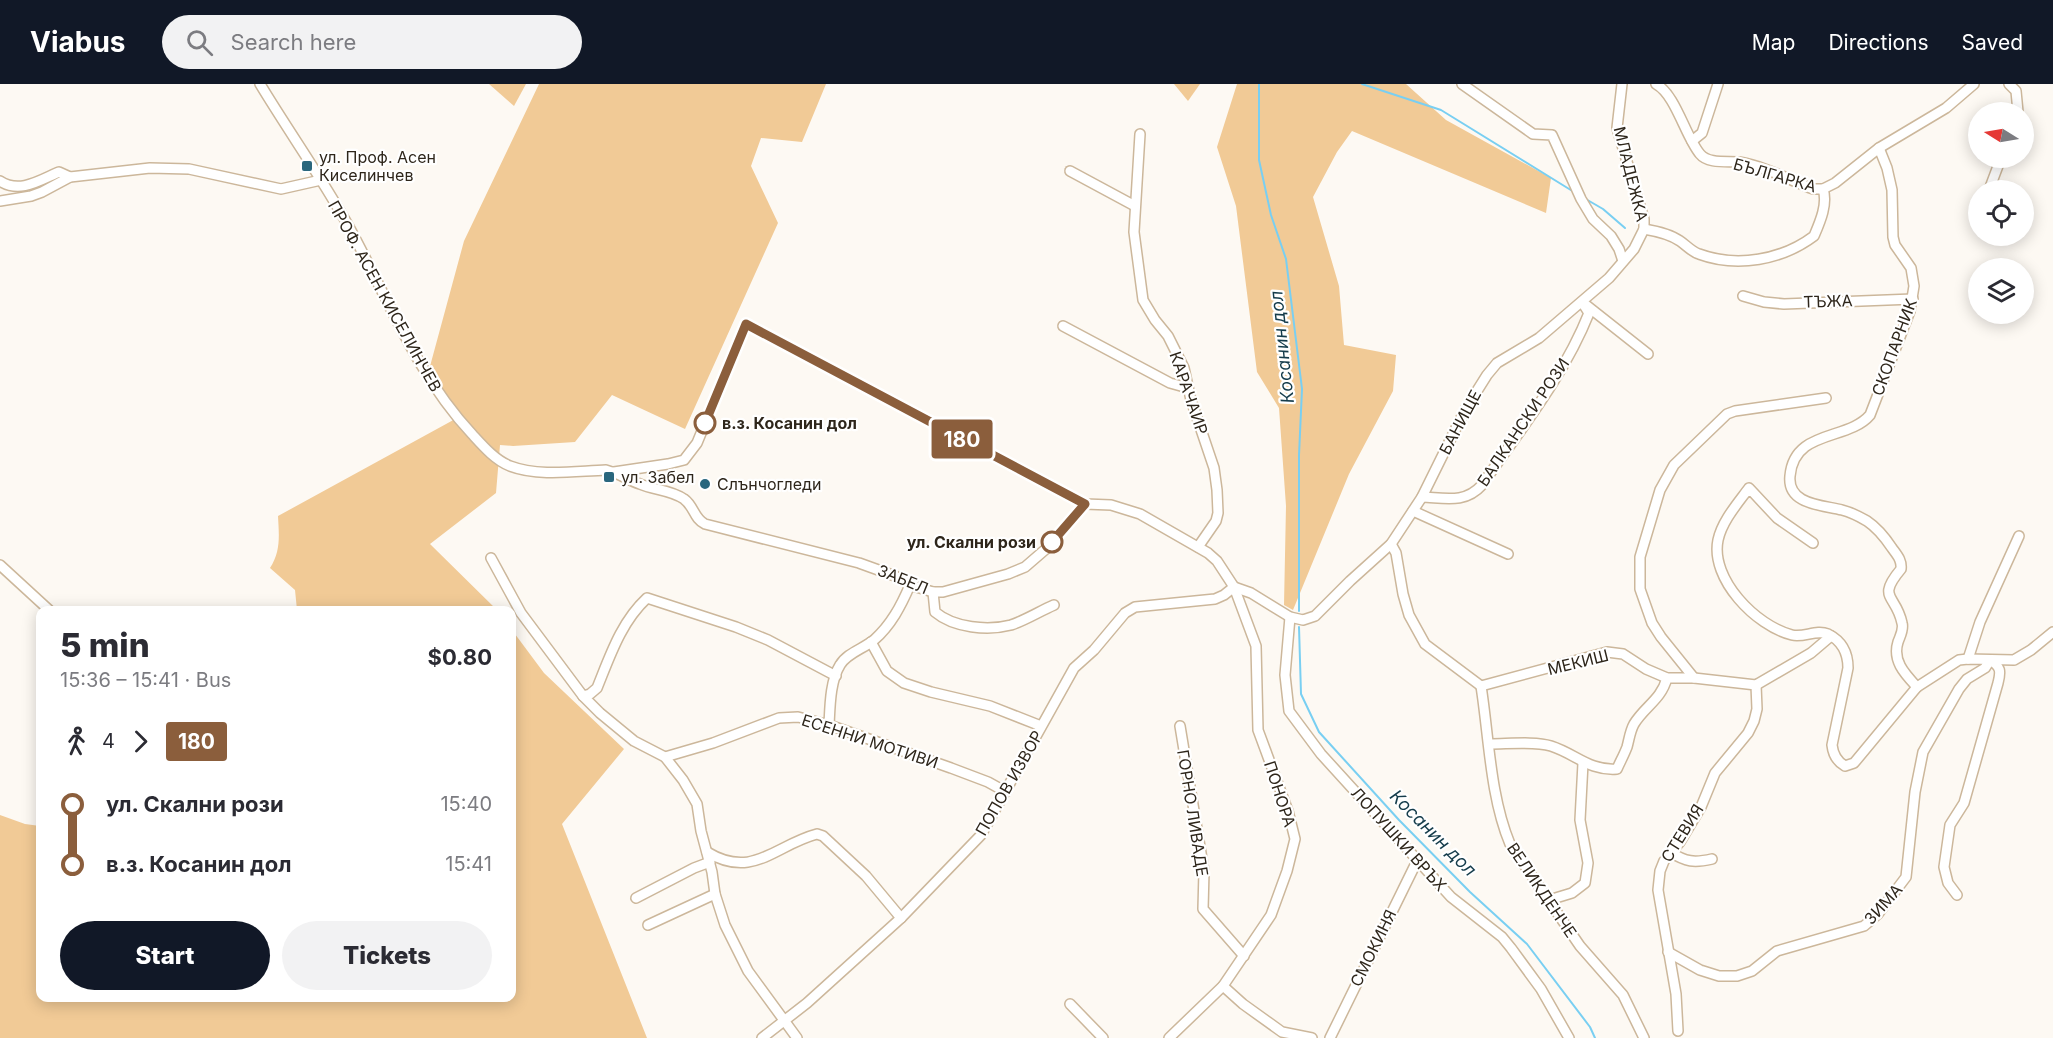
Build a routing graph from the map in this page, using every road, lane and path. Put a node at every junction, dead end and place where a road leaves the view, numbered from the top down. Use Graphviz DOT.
graph roads {
  1 [pos="260,84"];
  2 [pos="1462,84"];
  3 [pos="1622,84"];
  4 [pos="1656,84"];
  5 [pos="1718,84"];
  6 [pos="1974,84"];
  7 [pos="2009,84"];
  8 [pos="2017,102"];
  9 [pos="1140,134"];
  10 [pos="1692,141"];
  11 [pos="1879,148"];
  12 [pos="1070,171"];
  13 [pos="70,177"];
  14 [pos="321,180"];
  15 [pos="0,181"];
  16 [pos="1823,189"];
  17 [pos="0,201"];
  18 [pos="1135,206"];
  19 [pos="1644,229"];
  20 [pos="1623,261"];
  21 [pos="1743,296"];
  22 [pos="1913,299"];
  23 [pos="1582,302"];
  24 [pos="1063,326"];
  25 [pos="1648,354"];
  26 [pos="1188,388"];
  27 [pos="1826,398"];
  28 [pos="480,443"];
  29 [pos="614,472"];
  30 [pos="1422,497"];
  31 [pos="1085,504"];
  32 [pos="1413,511"];
  33 [pos="2019,536"];
  34 [pos="1813,543"];
  35 [pos="1391,544"];
  36 [pos="1198,547"];
  37 [pos="1508,554"];
  38 [pos="491,558"];
  39 [pos="0,565"];
  40 [pos="910,585"];
  41 [pos="1234,587"];
  42 [pos="933,592"];
  43 [pos="1054,605"];
  44 [pos="46,606"];
  45 [pos="1290,617"];
  46 [pos="2053,633"];
  47 [pos="1831,636"];
  48 [pos="871,642"];
  49 [pos="1968,659"];
  50 [pos="1990,660"];
  51 [pos="836,676"];
  52 [pos="1667,678"];
  53 [pos="1694,678"];
  54 [pos="1756,685"];
  55 [pos="1481,686"];
  56 [pos="1917,687"];
  57 [pos="583,696"];
  58 [pos="829,725"];
  59 [pos="1041,726"];
  60 [pos="1180,726"];
  61 [pos="1490,744"];
  62 [pos="665,757"];
  63 [pos="1583,763"];
  64 [pos="1005,792"];
  65 [pos="1670,852"];
  66 [pos="708,857"];
  67 [pos="1418,859"];
  68 [pos="1712,859"];
  69 [pos="715,894"];
  70 [pos="1957,895"];
  71 [pos="636,898"];
  72 [pos="1549,900"];
  73 [pos="901,918"];
  74 [pos="648,925"];
  75 [pos="1668,952"];
  76 [pos="1244,956"];
  77 [pos="1223,986"];
  78 [pos="1070,1004"];
  79 [pos="783,1022"];
  80 [pos="1678,1031"];
  81 [pos="1280,1035"];
  82 [pos="762,1038"];
  83 [pos="797,1038"];
  84 [pos="1103,1038"];
  85 [pos="1169,1038"];
  86 [pos="1312,1038"];
  87 [pos="1330,1038"];
  88 [pos="1569,1038"];
  89 [pos="1644,1038"];
  1 -- 14 [label="street, ПРОФ. АСЕН КИСЕЛИНЧЕВ"];
  2 -- 20 [label="street"];
  3 -- 19 [label="street, МЛАДЕЖКА"];
  4 -- 10 [label="street, БЪЛГАРКА"];
  5 -- 10 [label="street"];
  6 -- 11 [label="street, БЪЛГАРКА"];
  7 -- 8 [label="street"];
  9 -- 18 [label="street, КАРАЧАИР"];
  10 -- 16 [label="street, БЪЛГАРКА"];
  11 -- 16 [label="street, БЪЛГАРКА"];
  11 -- 22 [label="street, СКОПАРНИК"];
  12 -- 18 [label="street"];
  13 -- 14 [label="street"];
  13 -- 15 [label="street"];
  13 -- 17 [label="street"];
  14 -- 28 [label="street, ПРОФ. АСЕН КИСЕЛИНЧЕВ"];
  16 -- 19 [label="street"];
  18 -- 26 [label="street, КАРАЧАИР"];
  19 -- 20 [label="street, БАНИЩЕ"];
  20 -- 23 [label="street, БАНИЩЕ"];
  21 -- 22 [label="street, ТЪЖА"];
  22 -- 56 [label="street, СКОПАРНИК"];
  23 -- 25 [label="street"];
  23 -- 30 [label="street, БАНИЩЕ"];
  23 -- 30 [label="street, БАЛКАНСКИ РОЗИ"];
  24 -- 26 [label="street"];
  26 -- 36 [label="street, КАРАЧАИР"];
  27 -- 53 [label="street"];
  28 -- 29 [label="street, ЗАБЕЛ"];
  29 -- 31 [label="street"];
  29 -- 40 [label="street, ЗАБЕЛ"];
  30 -- 32 [label="street, БАНИЩЕ"];
  31 -- 36 [label="street"];
  31 -- 42 [label="street, ЗАБЕЛ"];
  32 -- 35 [label="street, БАНИЩЕ"];
  32 -- 37 [label="street"];
  33 -- 49 [label="street"];
  34 -- 47 [label="street"];
  35 -- 45 [label="street, БАНИЩЕ"];
  35 -- 55 [label="street"];
  36 -- 41 [label="street"];
  38 -- 57 [label="street"];
  39 -- 44 [label="street"];
  40 -- 42 [label="street, ЗАБЕЛ"];
  40 -- 48 [label="street"];
  41 -- 45 [label="street"];
  41 -- 59 [label="street, ПОПОВ ИЗВОР"];
  41 -- 76 [label="street, ПОНОРА"];
  42 -- 43 [label="street"];
  45 -- 67 [label="street, ЛОПУШКИ ВРЪХ"];
  46 -- 50 [label="street"];
  47 -- 54 [label="street"];
  47 -- 56 [label="street"];
  48 -- 51 [label="street"];
  48 -- 59 [label="street"];
  49 -- 50 [label="street"];
  49 -- 56 [label="street"];
  50 -- 70 [label="street"];
  50 -- 75 [label="street, ЗИМА"];
  51 -- 57 [label="street"];
  51 -- 58 [label="street"];
  52 -- 53 [label="street, МЕКИШ"];
  52 -- 55 [label="street, МЕКИШ"];
  52 -- 63 [label="street"];
  53 -- 54 [label="street, МЕКИШ"];
  54 -- 65 [label="street, СТЕВИЯ"];
  55 -- 61 [label="street, ВЕЛИКДЕНЧЕ"];
  57 -- 62 [label="street"];
  58 -- 62 [label="street, ЕСЕННИ МОТИВИ"];
  58 -- 64 [label="street, ЕСЕННИ МОТИВИ"];
  59 -- 64 [label="street, ПОПОВ ИЗВОР"];
  60 -- 76 [label="street, ГОРНО ЛИВАДЕ"];
  61 -- 63 [label="street"];
  61 -- 72 [label="street, ВЕЛИКДЕНЧЕ"];
  62 -- 66 [label="street"];
  63 -- 72 [label="street"];
  64 -- 73 [label="street, ПОПОВ ИЗВОР"];
  65 -- 68 [label="street"];
  65 -- 75 [label="street, СТЕВИЯ"];
  66 -- 69 [label="street"];
  66 -- 71 [label="street"];
  66 -- 73 [label="street"];
  67 -- 87 [label="street, СМОКИНЯ"];
  67 -- 88 [label="street, ЛОПУШКИ ВРЪХ"];
  69 -- 74 [label="street"];
  69 -- 79 [label="street"];
  72 -- 89 [label="street, ВЕЛИКДЕНЧЕ"];
  73 -- 79 [label="street, ПОПОВ ИЗВОР"];
  75 -- 80 [label="street, СТЕВИЯ"];
  76 -- 77 [label="street, ПОНОРА"];
  77 -- 81 [label="street"];
  77 -- 85 [label="street, ПОНОРА"];
  78 -- 84 [label="street"];
  79 -- 82 [label="street, ПОПОВ ИЗВОР"];
  79 -- 83 [label="street"];
  81 -- 86 [label="street"];
}
